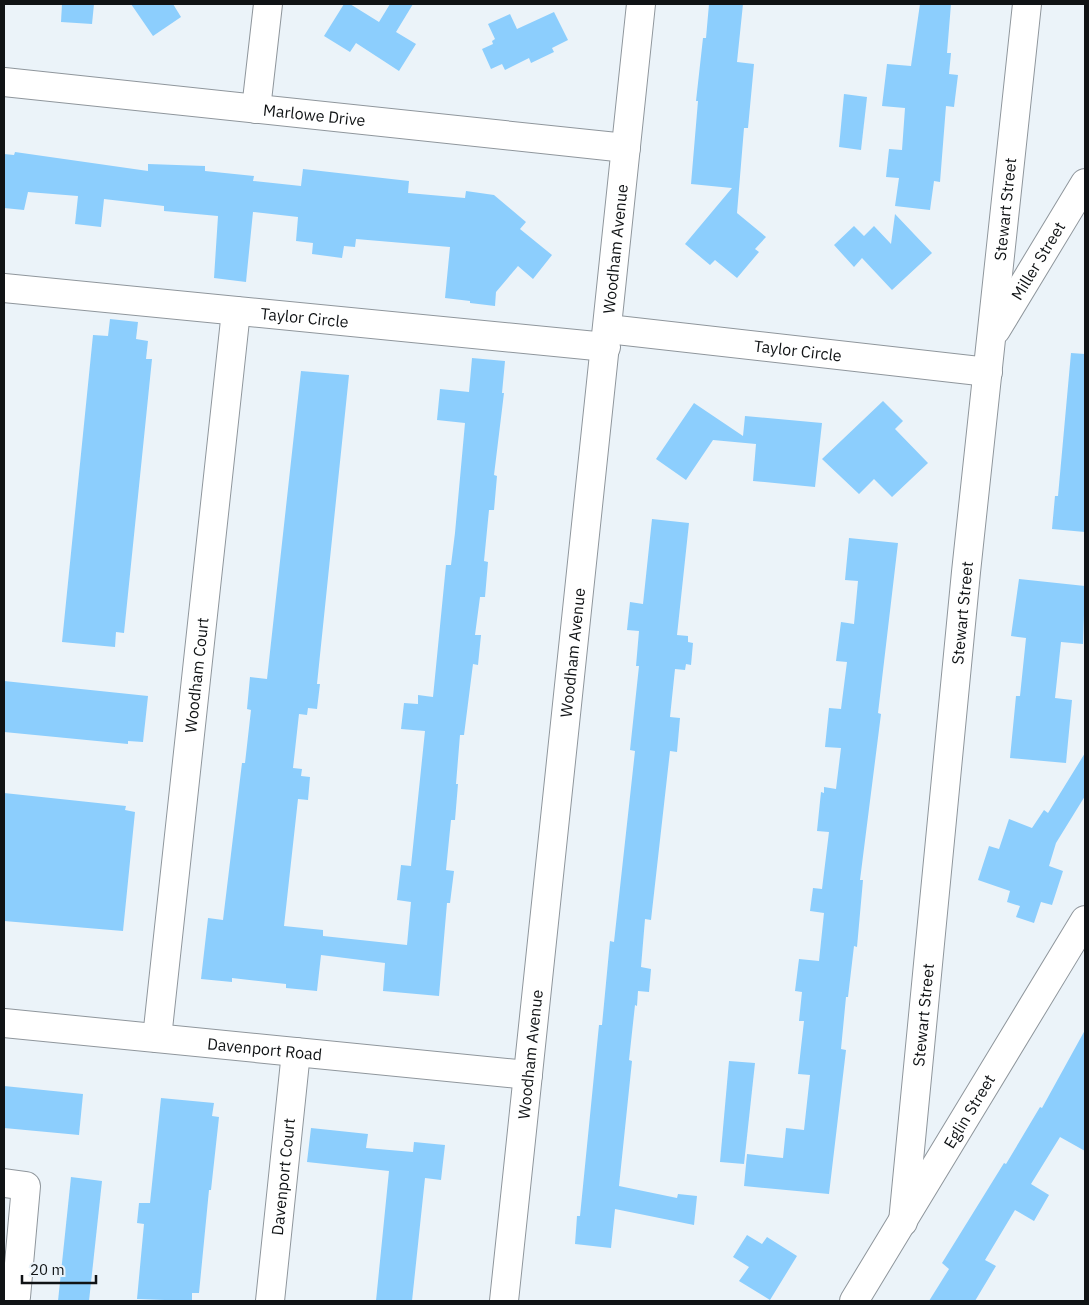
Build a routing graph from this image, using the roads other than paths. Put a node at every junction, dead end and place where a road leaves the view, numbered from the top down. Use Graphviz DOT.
graph roads {
  1 [pos="268,4"];
  2 [pos="641,4"];
  3 [pos="1027,4"];
  4 [pos="4,82"];
  5 [pos="256,109"];
  6 [pos="626,148"];
  7 [pos="1085,183"];
  8 [pos="4,288"];
  9 [pos="236,311"];
  10 [pos="607,338"];
  11 [pos="992,338"];
  12 [pos="988,372"];
  13 [pos="1085,920"];
  14 [pos="4,1023"];
  15 [pos="157,1038"];
  16 [pos="296,1052"];
  17 [pos="528,1075"];
  18 [pos="4,1184"];
  19 [pos="903,1222"];
  20 [pos="16,1297"];
  21 [pos="270,1301"];
  22 [pos="504,1301"];
  23 [pos="854,1301"];
  1 -- 5 [label="street"];
  2 -- 6 [label="street, Woodham Avenue"];
  3 -- 11 [label="street, Stewart Street"];
  4 -- 5 [label="street, Marlowe Drive"];
  5 -- 6 [label="street, Marlowe Drive"];
  6 -- 10 [label="street, Woodham Avenue"];
  7 -- 11 [label="street, Miller Street"];
  8 -- 9 [label="street, Taylor Circle"];
  9 -- 10 [label="street, Taylor Circle"];
  9 -- 15 [label="street, Woodham Court"];
  10 -- 12 [label="street, Taylor Circle"];
  10 -- 17 [label="street, Woodham Avenue"];
  11 -- 12 [label="street, Stewart Street"];
  12 -- 19 [label="street, Stewart Street"];
  13 -- 19 [label="street, Eglin Street"];
  14 -- 15 [label="street, Davenport Road"];
  15 -- 16 [label="street, Davenport Road"];
  16 -- 17 [label="street, Davenport Road"];
  16 -- 21 [label="street, Davenport Court"];
  17 -- 22 [label="street, Woodham Avenue"];
  18 -- 20 [label="street"];
  19 -- 23 [label="street, Eglin Street"];
}
